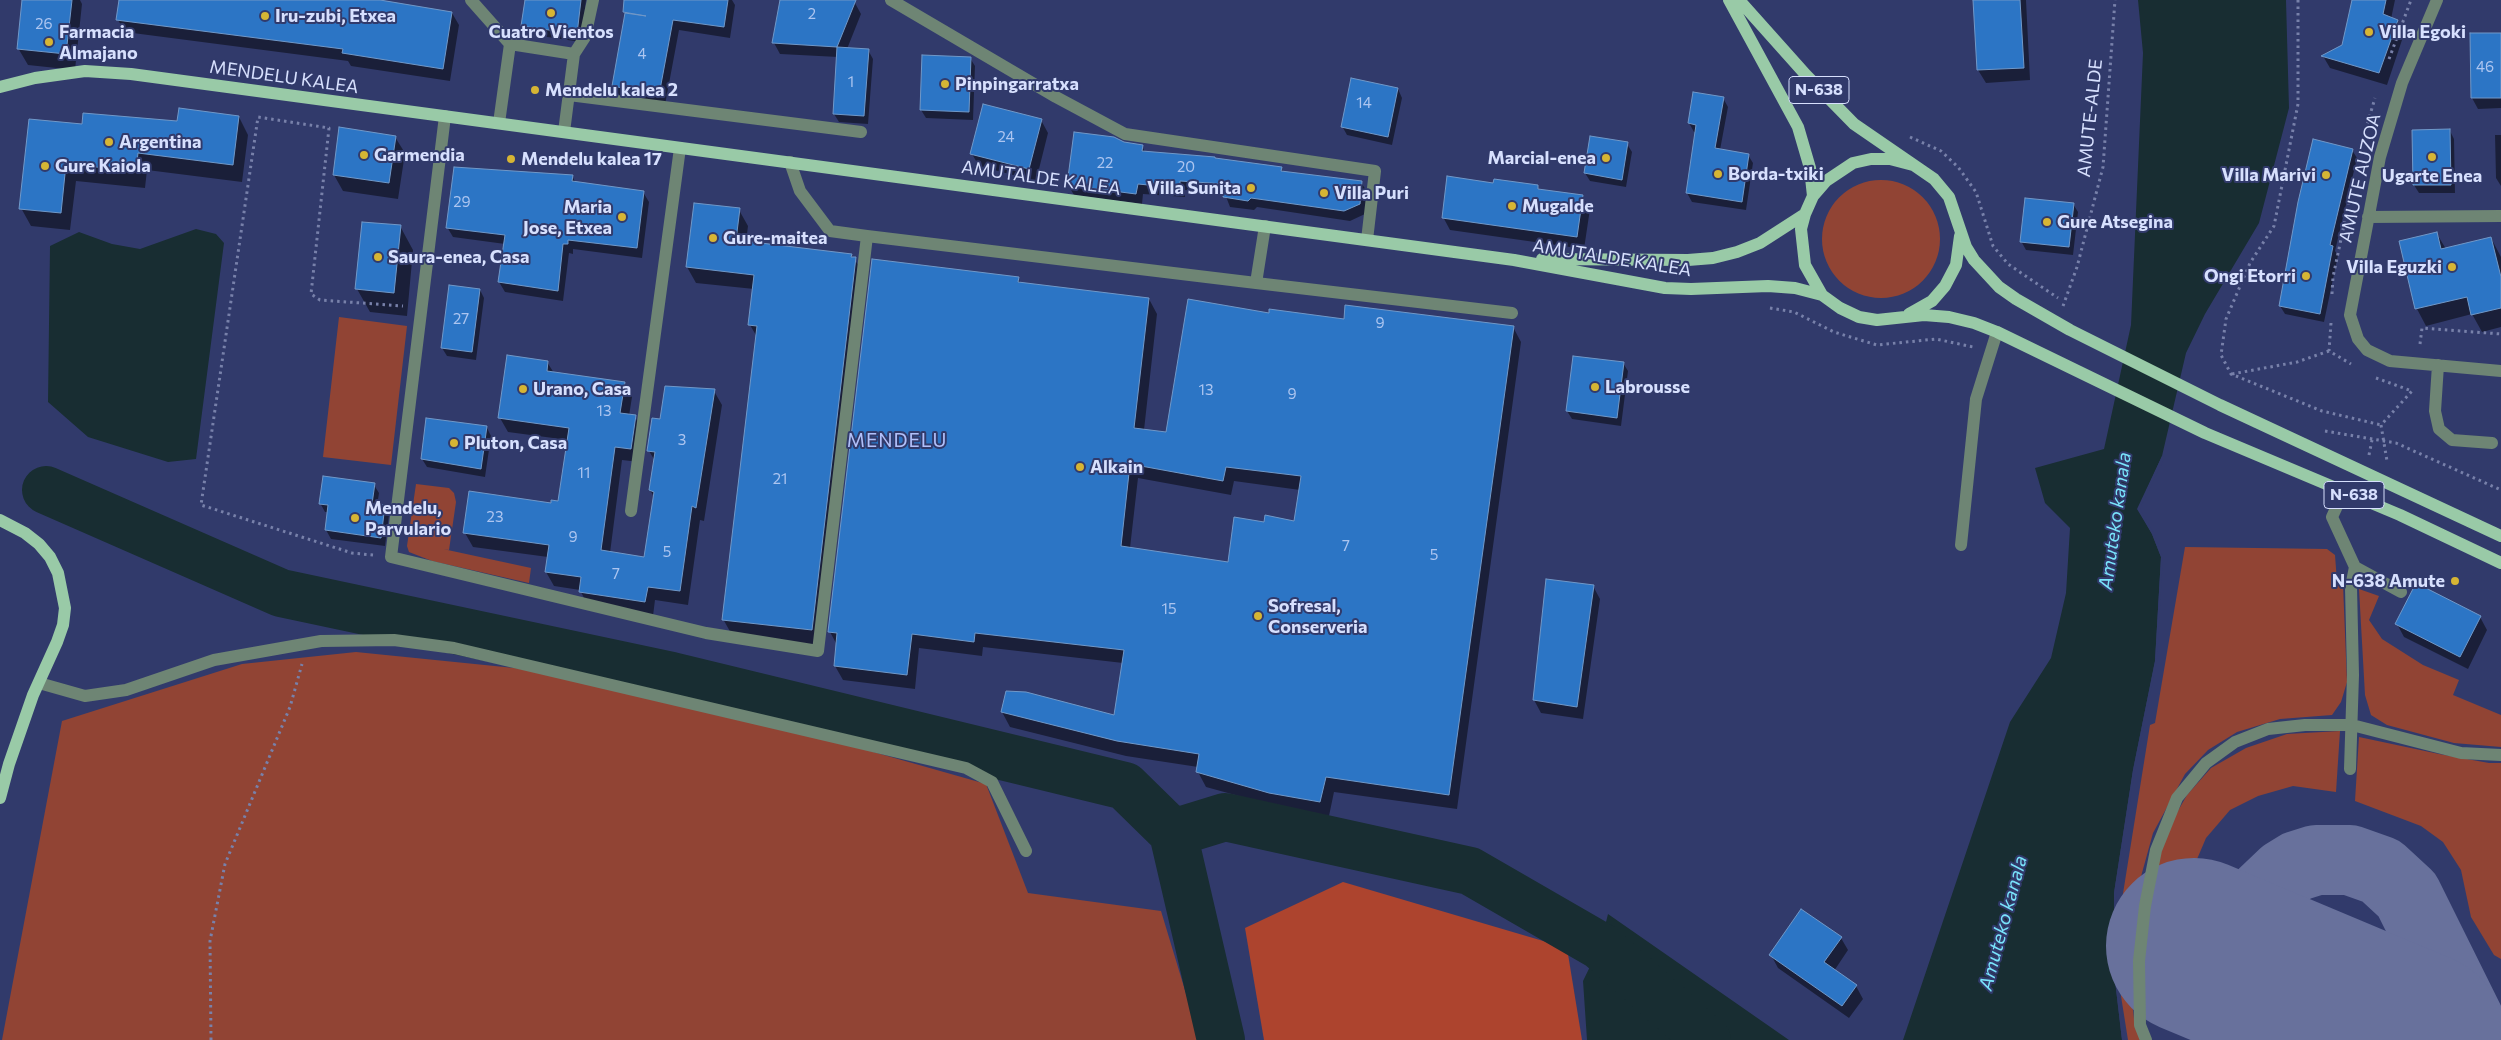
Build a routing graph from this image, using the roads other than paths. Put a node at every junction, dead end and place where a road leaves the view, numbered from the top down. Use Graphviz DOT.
graph roads {
  1 [pos="471,0"];
  2 [pos="593,0"];
  3 [pos="891,0"];
  4 [pos="1729,0"];
  5 [pos="1739,0"];
  6 [pos="2437,0"];
  7 [pos="510,44"];
  8 [pos="574,54"];
  9 [pos="0,87"];
  10 [pos="569,95"];
  11 [pos="445,116"];
  12 [pos="498,123"];
  13 [pos="564,132"];
  14 [pos="861,132"];
  15 [pos="680,148"];
  16 [pos="790,162"];
  17 [pos="1913,165"];
  18 [pos="1813,196"];
  19 [pos="1805,214"];
  20 [pos="2501,216"];
  21 [pos="2368,217"];
  22 [pos="1265,226"];
  23 [pos="1960,233"];
  24 [pos="867,236"];
  25 [pos="1367,240"];
  26 [pos="1514,260"];
  27 [pos="1256,283"];
  28 [pos="1822,295"];
  29 [pos="1512,313"];
  30 [pos="1899,318"];
  31 [pos="1998,332"];
  32 [pos="2438,365"];
  33 [pos="2501,371"];
  34 [pos="2492,443"];
  35 [pos="2344,491"];
  36 [pos="631,511"];
  37 [pos="0,520"];
  38 [pos="2501,536"];
  39 [pos="1961,545"];
  40 [pos="2501,563"];
  41 [pos="2355,567"];
  42 [pos="2401,592"];
  43 [pos="39,683"];
  44 [pos="2352,725"];
  45 [pos="2501,755"];
  46 [pos="2350,769"];
  47 [pos="0,798"];
  48 [pos="1026,851"];
  49 [pos="2146,1040"];
  1 -- 7 [label="street"];
  2 -- 8 [label="street"];
  3 -- 25 [label="street"];
  4 -- 18 [label="main road, N-638"];
  5 -- 17 [label="main road, N-638"];
  6 -- 21 [label="street, AMUTE AUZOA"];
  7 -- 8 [label="street"];
  7 -- 12 [label="street"];
  8 -- 10 [label="street"];
  9 -- 11 [label="main road, MENDELU KALEA"];
  10 -- 13 [label="street"];
  10 -- 14 [label="street"];
  11 -- 12 [label="main road, MENDELU KALEA"];
  11 -- 24 [label="street"];
  12 -- 13 [label="main road, MENDELU KALEA"];
  13 -- 15 [label="main road, AMUTALDE KALEA"];
  15 -- 16 [label="main road, AMUTALDE KALEA"];
  15 -- 36 [label="street"];
  16 -- 22 [label="main road, AMUTALDE KALEA"];
  16 -- 24 [label="street"];
  17 -- 18 [label="main road, N-638"];
  17 -- 23 [label="main road, N-638"];
  18 -- 19 [label="main road, N-638"];
  19 -- 26 [label="main road, AMUTALDE KALEA"];
  19 -- 28 [label="main road, N-638"];
  20 -- 21 [label="street"];
  21 -- 32 [label="street, AMUTE AUZOA"];
  22 -- 25 [label="main road, AMUTALDE KALEA"];
  22 -- 27 [label="street"];
  23 -- 30 [label="main road, N-638"];
  23 -- 38 [label="main road, N-638"];
  24 -- 27 [label="street"];
  25 -- 26 [label="main road, AMUTALDE KALEA"];
  26 -- 28 [label="main road, AMUTALDE KALEA"];
  27 -- 29 [label="street"];
  28 -- 30 [label="main road, N-638"];
  30 -- 31 [label="main road, N-638"];
  31 -- 35 [label="main road, N-638"];
  31 -- 39 [label="street"];
  32 -- 33 [label="street, AMUTE AUZOA"];
  32 -- 34 [label="street"];
  35 -- 40 [label="main road, N-638"];
  35 -- 41 [label="street"];
  37 -- 43 [label="main road"];
  41 -- 42 [label="street"];
  41 -- 44 [label="street"];
  43 -- 47 [label="main road"];
  43 -- 48 [label="street"];
  44 -- 45 [label="street"];
  44 -- 46 [label="street"];
  44 -- 49 [label="street"];
}
